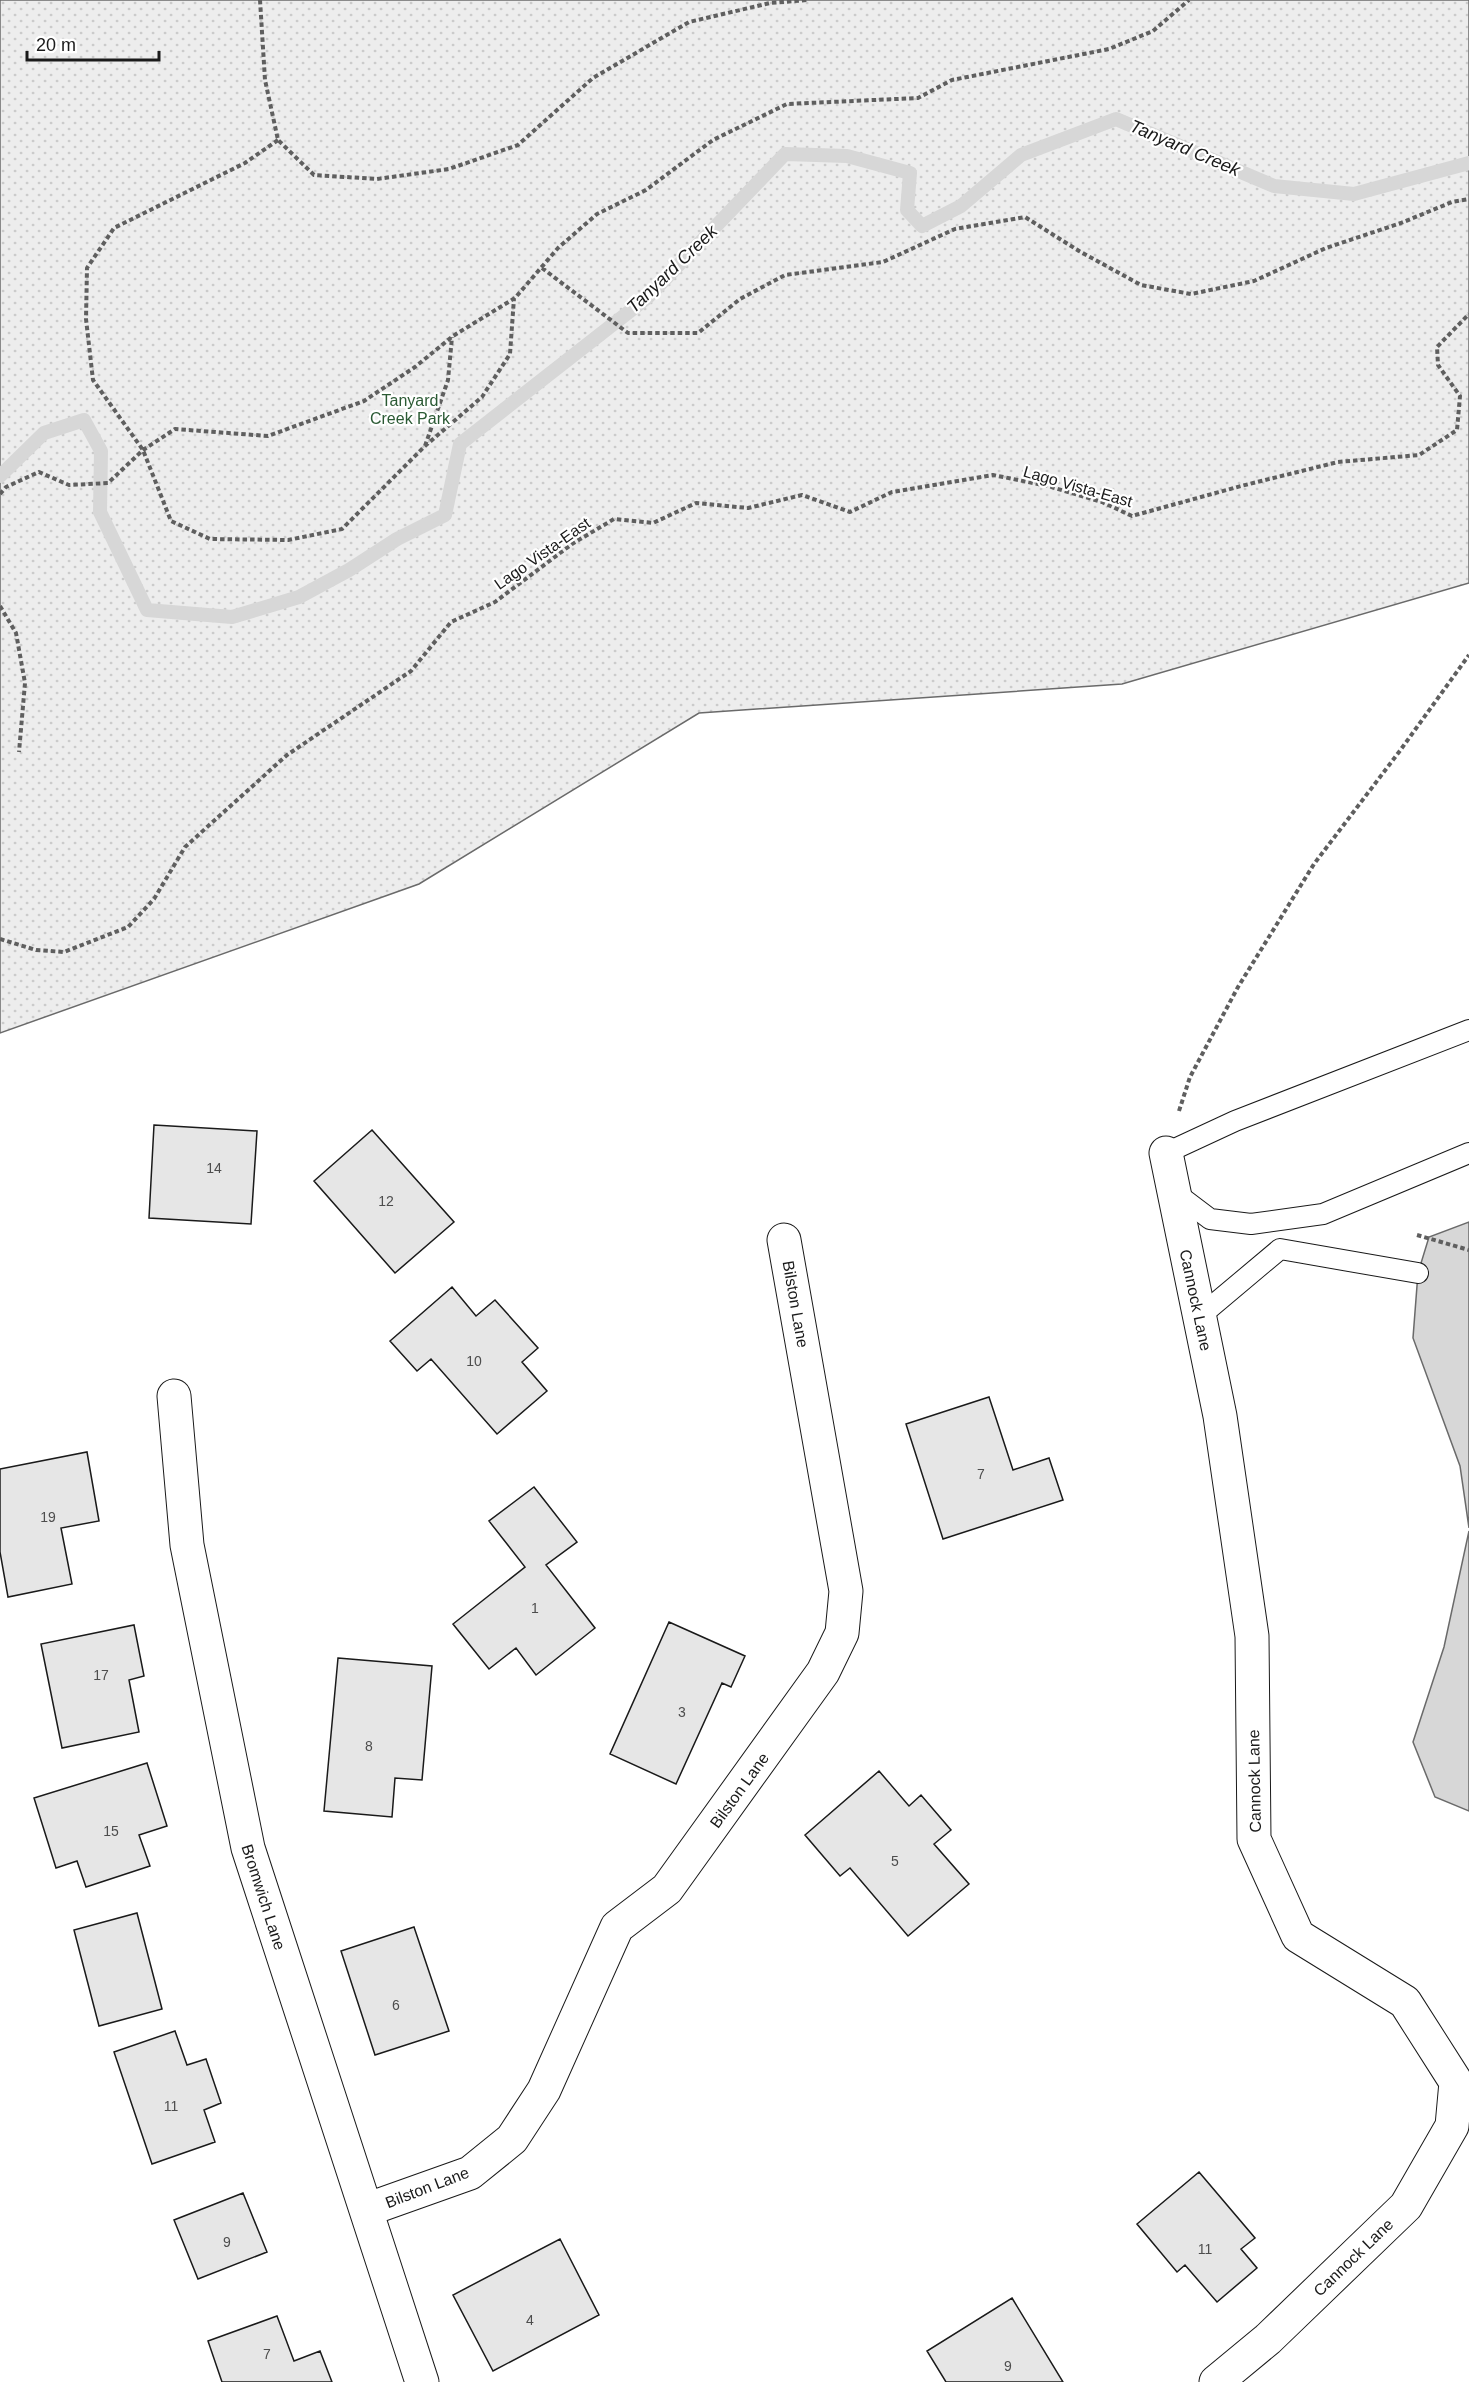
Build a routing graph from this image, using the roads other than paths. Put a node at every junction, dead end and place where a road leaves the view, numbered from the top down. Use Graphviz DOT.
graph roads {
  1 [pos="1469,1030"];
  2 [pos="1469,1153"];
  3 [pos="1167,1154"];
  4 [pos="1173,1191"];
  5 [pos="784,1240"];
  6 [pos="1418,1273"];
  7 [pos="1199,1317"];
  8 [pos="174,1396"];
  9 [pos="366,2210"];
  10 [pos="422,2382"];
  11 [pos="1216,2382"];
  1 -- 3 [label="lane"];
  2 -- 4 [label="lane"];
  3 -- 4 [label="street, Cannock Lane"];
  4 -- 7 [label="street, Cannock Lane"];
  5 -- 9 [label="street, Bilston Lane"];
  6 -- 7 [label="lane"];
  7 -- 11 [label="street, Cannock Lane"];
  8 -- 9 [label="street, Bromwich Lane"];
  9 -- 10 [label="street, Bromwich Lane"];
}
